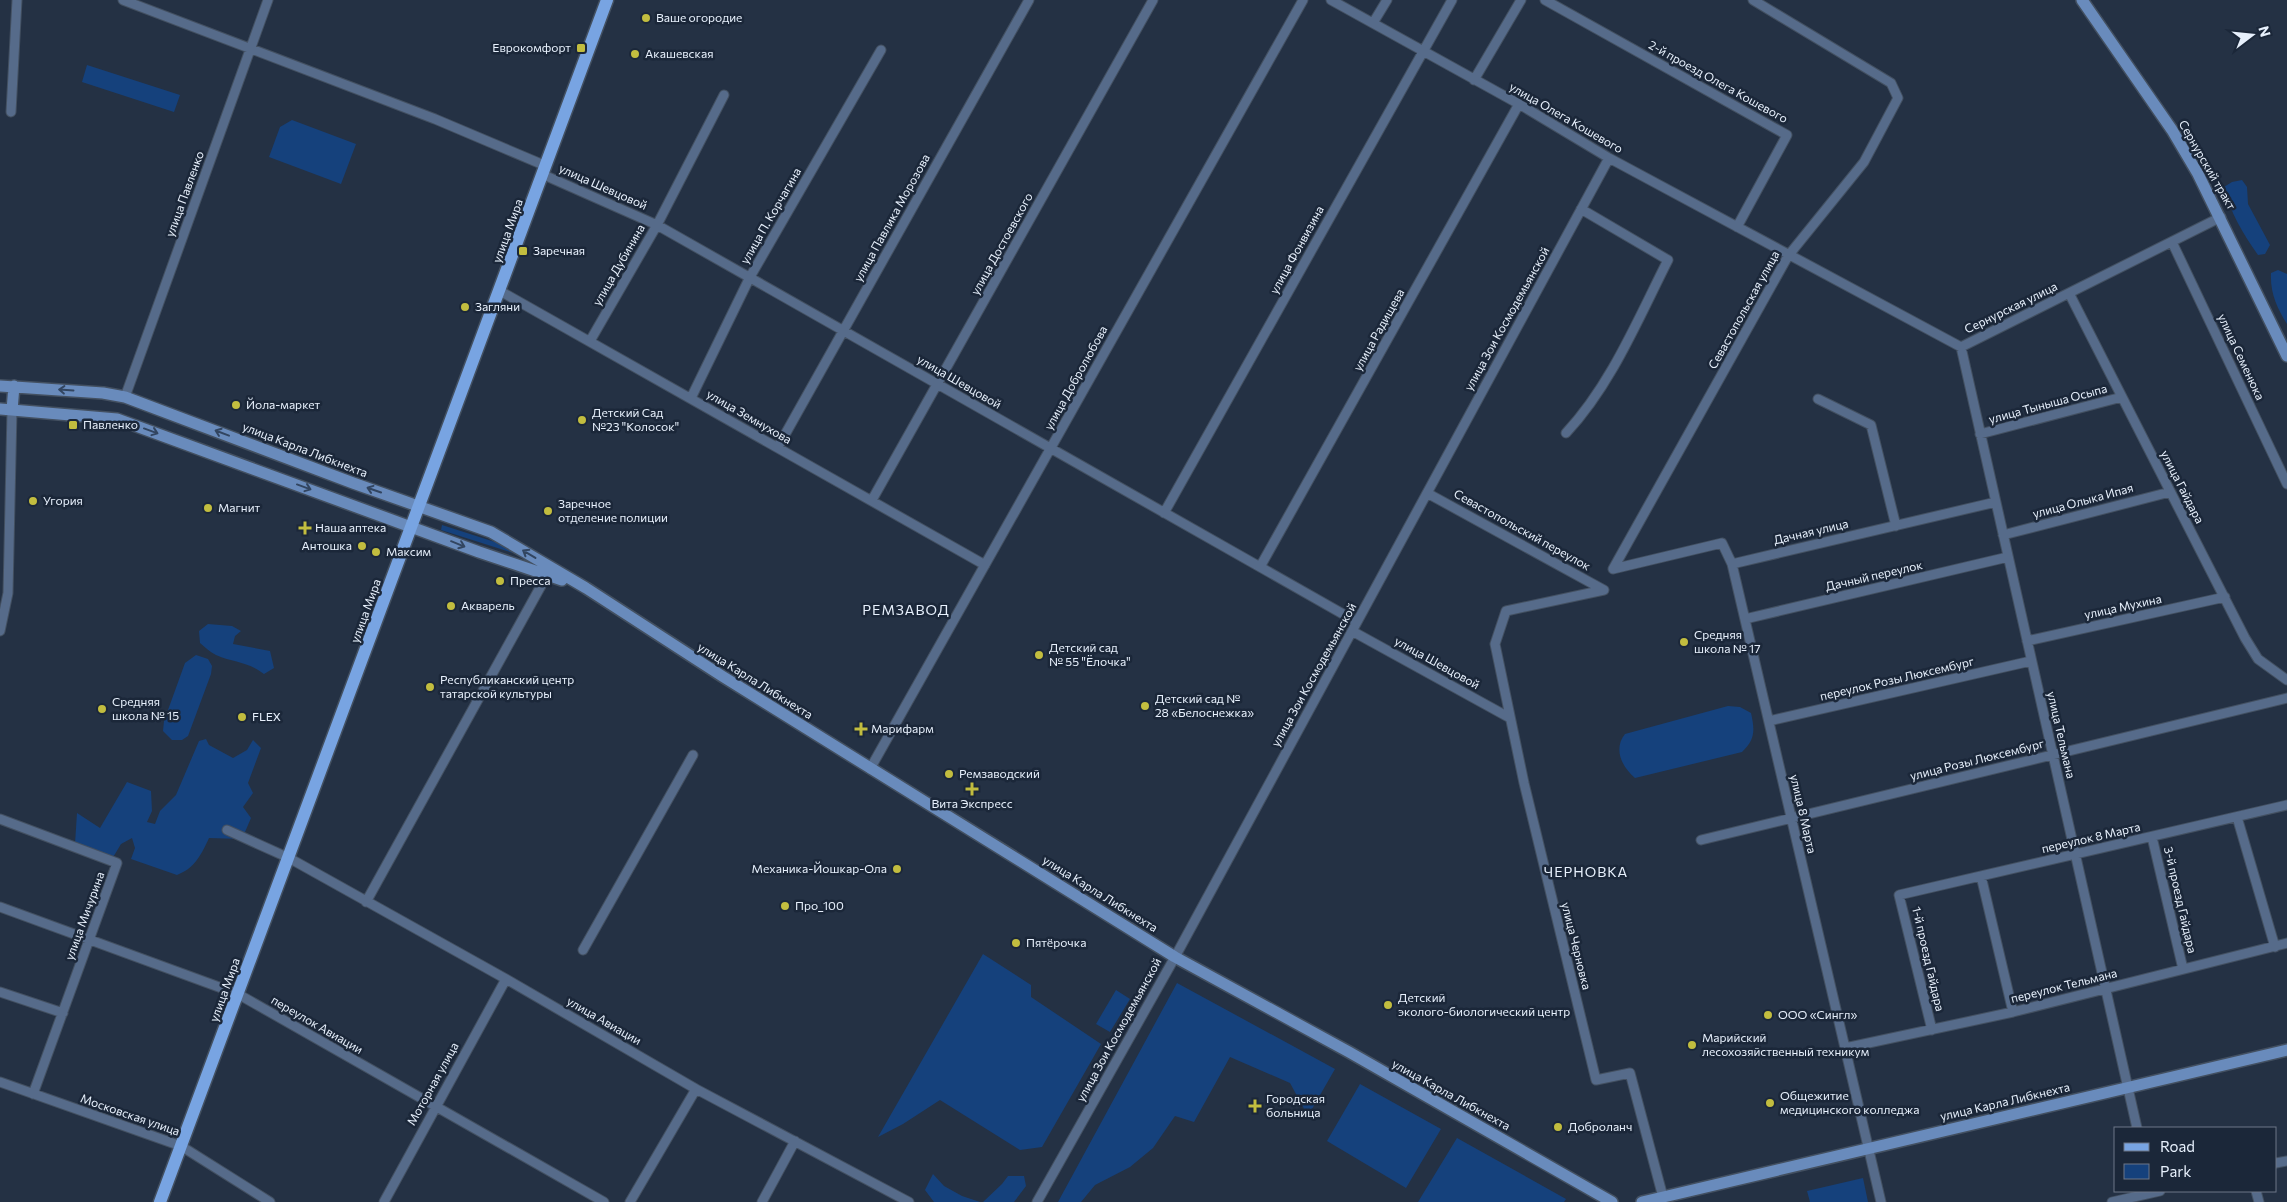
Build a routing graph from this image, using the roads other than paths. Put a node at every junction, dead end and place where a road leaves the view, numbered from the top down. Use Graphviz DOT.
graph roads {
  1 [pos="17,0"];
  2 [pos="123,0"];
  3 [pos="268,0"];
  4 [pos="607,0"];
  5 [pos="1029,0"];
  6 [pos="1153,0"];
  7 [pos="1303,0"];
  8 [pos="1331,0"];
  9 [pos="1387,0"];
  10 [pos="1452,0"];
  11 [pos="1521,0"];
  12 [pos="1545,0"];
  13 [pos="1752,0"];
  14 [pos="2082,0"];
  15 [pos="1373,23"];
  16 [pos="251,47"];
  17 [pos="880,50"];
  18 [pos="1424,51"];
  19 [pos="1474,80"];
  20 [pos="724,95"];
  21 [pos="1519,104"];
  22 [pos="11,112"];
  23 [pos="1609,158"];
  24 [pos="545,171"];
  25 [pos="1581,209"];
  26 [pos="2221,217"];
  27 [pos="657,225"];
  28 [pos="1738,227"];
  29 [pos="2172,242"];
  30 [pos="1788,256"];
  31 [pos="750,277"];
  32 [pos="500,291"];
  33 [pos="2069,293"];
  34 [pos="843,330"];
  35 [pos="590,341"];
  36 [pos="1960,347"];
  37 [pos="2287,356"];
  38 [pos="938,384"];
  39 [pos="0,386"];
  40 [pos="14,386"];
  41 [pos="125,397"];
  42 [pos="2122,397"];
  43 [pos="691,398"];
  44 [pos="1818,399"];
  45 [pos="0,410"];
  46 [pos="12,410"];
  47 [pos="1566,433"];
  48 [pos="1980,434"];
  49 [pos="778,447"];
  50 [pos="1051,448"];
  51 [pos="2287,484"];
  52 [pos="2170,492"];
  53 [pos="1427,493"];
  54 [pos="872,500"];
  55 [pos="1996,502"];
  56 [pos="420,506"];
  57 [pos="1164,512"];
  58 [pos="413,526"];
  59 [pos="1896,526"];
  60 [pos="2003,535"];
  61 [pos="2008,557"];
  62 [pos="1732,564"];
  63 [pos="985,565"];
  64 [pos="1260,567"];
  65 [pos="1613,569"];
  66 [pos="547,574"];
  67 [pos="586,588"];
  68 [pos="1604,590"];
  69 [pos="2225,597"];
  70 [pos="1745,619"];
  71 [pos="1356,622"];
  72 [pos="0,631"];
  73 [pos="1352,631"];
  74 [pos="2027,641"];
  75 [pos="2032,661"];
  76 [pos="2287,680"];
  77 [pos="2287,698"];
  78 [pos="1510,718"];
  79 [pos="1769,721"];
  80 [pos="693,755"];
  81 [pos="2053,755"];
  82 [pos="870,769"];
  83 [pos="2287,804"];
  84 [pos="2237,817"];
  85 [pos="1791,818"];
  86 [pos="0,820"];
  87 [pos="227,830"];
  88 [pos="2152,837"];
  89 [pos="1701,840"];
  90 [pos="2075,855"];
  91 [pos="289,858"];
  92 [pos="1981,876"];
  93 [pos="1899,894"];
  94 [pos="366,902"];
  95 [pos="0,907"];
  96 [pos="89,940"];
  97 [pos="2287,943"];
  98 [pos="2275,946"];
  99 [pos="583,950"];
  100 [pos="1175,957"];
  101 [pos="2183,970"];
  102 [pos="506,979"];
  103 [pos="2106,989"];
  104 [pos="0,992"];
  105 [pos="238,994"];
  106 [pos="2013,1012"];
  107 [pos="63,1013"];
  108 [pos="1932,1030"];
  109 [pos="1845,1048"];
  110 [pos="2287,1050"];
  111 [pos="0,1082"];
  112 [pos="2128,1087"];
  113 [pos="696,1089"];
  114 [pos="34,1094"];
  115 [pos="435,1106"];
  116 [pos="2137,1127"];
  117 [pos="795,1141"];
  118 [pos="181,1146"];
  119 [pos="1868,1148"];
  120 [pos="2151,1192"];
  121 [pos="1663,1197"];
  122 [pos="897,1199"];
  123 [pos="160,1202"];
  124 [pos="270,1202"];
  125 [pos="384,1202"];
  126 [pos="604,1202"];
  127 [pos="630,1202"];
  128 [pos="762,1202"];
  129 [pos="910,1202"];
  130 [pos="1038,1202"];
  131 [pos="1612,1202"];
  132 [pos="1642,1202"];
  133 [pos="1881,1202"];
  134 [pos="2112,1202"];
  1 -- 22 [label="street"];
  2 -- 16 [label="street, улица Шевцовой"];
  3 -- 16 [label="street, улица Павленко"];
  4 -- 24 [label="main road, улица Мира"];
  5 -- 34 [label="street, улица Павлика Морозова"];
  6 -- 38 [label="street, улица Достоевского"];
  7 -- 50 [label="street, улица Добролюбова"];
  8 -- 15 [label="street, улица Олега Кошевого"];
  9 -- 15 [label="street"];
  10 -- 18 [label="street, улица Фонвизина"];
  11 -- 19 [label="street"];
  12 -- 28 [label="street, 2-й проезд Олега Кошевого"];
  13 -- 30 [label="street, Севастопольская улица"];
  14 -- 26 [label="main road, Сернурский тракт"];
  15 -- 18 [label="street, улица Олега Кошевого"];
  16 -- 24 [label="street, улица Шевцовой"];
  16 -- 41 [label="street, улица Павленко"];
  17 -- 31 [label="street, улица П. Корчагина"];
  18 -- 19 [label="street, улица Олега Кошевого"];
  18 -- 57 [label="street, улица Фонвизина"];
  19 -- 21 [label="street, улица Олега Кошевого"];
  20 -- 27 [label="street, улица Дубинина"];
  21 -- 23 [label="street, улица Олега Кошевого"];
  21 -- 64 [label="street, улица Радищева"];
  23 -- 25 [label="street, улица Зои Космодемьянской"];
  23 -- 28 [label="street, улица Олега Кошевого"];
  24 -- 27 [label="street, улица Шевцовой"];
  24 -- 32 [label="main road, улица Мира"];
  25 -- 47 [label="street"];
  25 -- 53 [label="street, улица Зои Космодемьянской"];
  26 -- 29 [label="street, Сернурская улица"];
  26 -- 37 [label="main road, Сернурский тракт"];
  27 -- 31 [label="street, улица Шевцовой"];
  27 -- 35 [label="street, улица Дубинина"];
  28 -- 30 [label="street, улица Олега Кошевого"];
  29 -- 33 [label="street, Сернурская улица"];
  29 -- 51 [label="street, улица Семенюка"];
  30 -- 36 [label="street, Сернурская улица"];
  30 -- 65 [label="street, Севастопольская улица"];
  31 -- 34 [label="street, улица Шевцовой"];
  31 -- 43 [label="street, улица П. Корчагина"];
  32 -- 35 [label="street, улица Земнухова"];
  32 -- 56 [label="main road, улица Мира"];
  33 -- 36 [label="street, Сернурская улица"];
  33 -- 42 [label="street, улица Гайдара"];
  34 -- 38 [label="street, улица Шевцовой"];
  34 -- 49 [label="street, улица Павлика Морозова"];
  35 -- 43 [label="street, улица Земнухова"];
  36 -- 48 [label="street, улица Тельмана"];
  38 -- 50 [label="street, улица Шевцовой"];
  38 -- 54 [label="street, улица Достоевского"];
  39 -- 40 [label="main road, улица Карла Либкнехта"];
  41 -- 40 [label="main road, улица Карла Либкнехта, one-way"];
  40 -- 46 [label="main road"];
  56 -- 41 [label="main road, улица Карла Либкнехта, one-way"];
  42 -- 48 [label="street, улица Тыныша Осыпа"];
  42 -- 52 [label="street, улица Гайдара"];
  43 -- 49 [label="street, улица Земнухова"];
  44 -- 59 [label="street"];
  45 -- 46 [label="main road, улица Карла Либкнехта"];
  46 -- 58 [label="main road, улица Карла Либкнехта, one-way"];
  46 -- 72 [label="street"];
  48 -- 55 [label="street, улица Тельмана"];
  49 -- 54 [label="street, улица Земнухова"];
  50 -- 57 [label="street, улица Шевцовой"];
  50 -- 63 [label="street, улица Добролюбова"];
  52 -- 60 [label="street, улица Олыка Ипая"];
  52 -- 69 [label="street, улица Гайдара"];
  53 -- 68 [label="street, Севастопольский переулок"];
  53 -- 71 [label="street, улица Зои Космодемьянской"];
  54 -- 63 [label="street, улица Земнухова"];
  55 -- 59 [label="street, Дачная улица"];
  55 -- 60 [label="street, улица Тельмана"];
  56 -- 58 [label="main road, улица Мира"];
  67 -- 56 [label="main road, улица Карла Либкнехта, one-way"];
  57 -- 64 [label="street, улица Шевцовой"];
  58 -- 66 [label="main road, улица Карла Либкнехта, one-way"];
  58 -- 91 [label="main road, улица Мира"];
  59 -- 62 [label="street, Дачная улица"];
  60 -- 61 [label="street, улица Тельмана"];
  61 -- 70 [label="street, Дачный переулок"];
  61 -- 74 [label="street, улица Тельмана"];
  62 -- 65 [label="street, улица 8 Марта"];
  62 -- 70 [label="street, улица 8 Марта"];
  63 -- 82 [label="street, улица Добролюбова"];
  64 -- 71 [label="street, улица Шевцовой"];
  66 -- 67 [label="main road, улица Карла Либкнехта"];
  66 -- 94 [label="street"];
  67 -- 82 [label="main road, улица Карла Либкнехта"];
  68 -- 78 [label="street, улица Черновка"];
  69 -- 74 [label="street, улица Мухина"];
  69 -- 76 [label="street, улица Гайдара"];
  70 -- 79 [label="street, улица 8 Марта"];
  71 -- 73 [label="street, улица Зои Космодемьянской"];
  73 -- 78 [label="street, улица Шевцовой"];
  73 -- 100 [label="street, улица Зои Космодемьянской"];
  74 -- 75 [label="street, улица Тельмана"];
  75 -- 79 [label="street, переулок Розы Люксембург"];
  75 -- 81 [label="street, улица Тельмана"];
  77 -- 81 [label="street, улица Розы Люксембург"];
  78 -- 121 [label="street, улица Черновка"];
  79 -- 85 [label="street, улица 8 Марта"];
  80 -- 99 [label="street"];
  81 -- 85 [label="street, улица Розы Люксембург"];
  81 -- 90 [label="street, улица Тельмана"];
  82 -- 100 [label="main road, улица Карла Либкнехта"];
  83 -- 84 [label="street, переулок 8 Марта"];
  84 -- 88 [label="street, переулок 8 Марта"];
  84 -- 98 [label="street"];
  85 -- 89 [label="street, улица Розы Люксембург"];
  85 -- 109 [label="street, улица 8 Марта"];
  86 -- 96 [label="street, улица Мичурина"];
  87 -- 91 [label="street, улица Авиации"];
  88 -- 90 [label="street, переулок 8 Марта"];
  88 -- 101 [label="street, 3-й проезд Гайдара"];
  90 -- 92 [label="street, переулок 8 Марта"];
  90 -- 103 [label="street, улица Тельмана"];
  91 -- 94 [label="street, улица Авиации"];
  91 -- 105 [label="main road, улица Мира"];
  92 -- 93 [label="street, переулок 8 Марта"];
  92 -- 106 [label="street"];
  93 -- 108 [label="street, 1-й проезд Гайдара"];
  94 -- 102 [label="street, улица Авиации"];
  95 -- 96 [label="street, переулок Авиации"];
  96 -- 105 [label="street, переулок Авиации"];
  96 -- 107 [label="street, улица Мичурина"];
  97 -- 98 [label="street, переулок Тельмана"];
  98 -- 101 [label="street, переулок Тельмана"];
  100 -- 130 [label="street, улица Зои Космодемьянской"];
  100 -- 131 [label="main road, улица Карла Либкнехта"];
  101 -- 103 [label="street, переулок Тельмана"];
  102 -- 113 [label="street, улица Авиации"];
  102 -- 115 [label="street, Моторная улица"];
  103 -- 106 [label="street, переулок Тельмана"];
  103 -- 112 [label="street, улица Тельмана"];
  104 -- 107 [label="street"];
  105 -- 115 [label="street, переулок Авиации"];
  105 -- 118 [label="main road, улица Мира"];
  106 -- 108 [label="street, переулок Тельмана"];
  107 -- 114 [label="street, улица Мичурина"];
  108 -- 109 [label="street, переулок Тельмана"];
  109 -- 119 [label="street, улица 8 Марта"];
  110 -- 112 [label="main road, улица Карла Либкнехта"];
  111 -- 114 [label="street, Московская улица"];
  112 -- 116 [label="street, улица Тельмана"];
  112 -- 119 [label="main road, улица Карла Либкнехта"];
  113 -- 117 [label="street, улица Авиации"];
  113 -- 127 [label="street"];
  114 -- 118 [label="street, Московская улица"];
  115 -- 125 [label="street, Моторная улица"];
  115 -- 126 [label="street, переулок Авиации"];
  117 -- 122 [label="street, улица Авиации"];
  117 -- 128 [label="street"];
  118 -- 123 [label="main road, улица Мира"];
  118 -- 124 [label="street, Московская улица"];
  119 -- 121 [label="main road, улица Карла Либкнехта"];
  119 -- 133 [label="street, улица 8 Марта"];
  120 -- 134 [label="street"];
  121 -- 132 [label="main road, улица Карла Либкнехта"];
  122 -- 129 [label="street, улица Авиации"];
}
